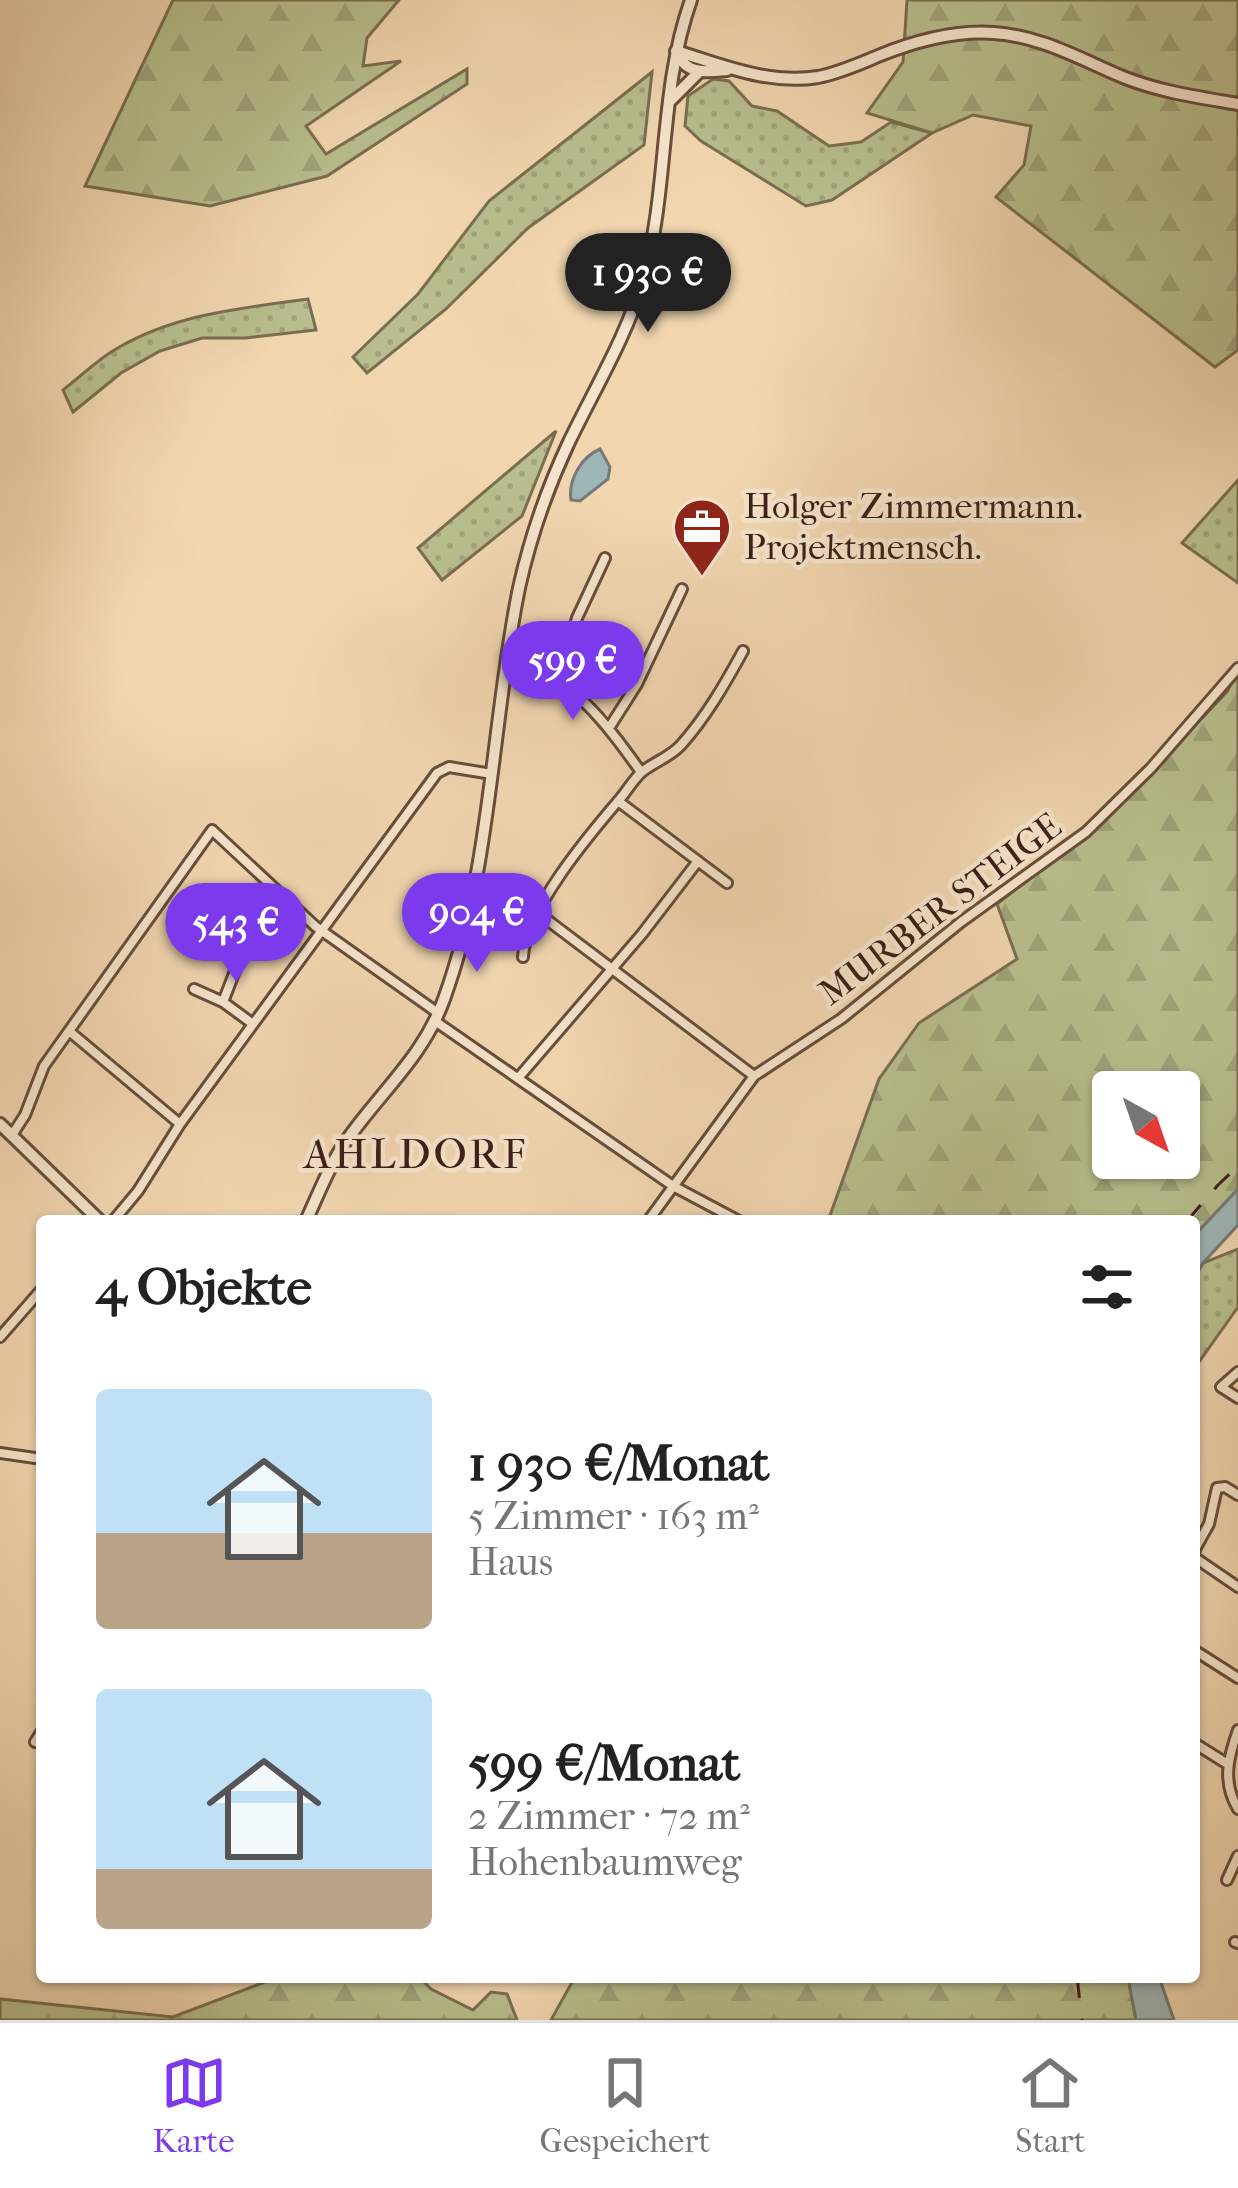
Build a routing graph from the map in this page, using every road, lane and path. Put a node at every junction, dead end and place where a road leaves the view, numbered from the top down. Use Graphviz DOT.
graph roads {
  1 [pos="691,0"];
  2 [pos="676,51"];
  3 [pos="730,70"];
  4 [pos="699,72"];
  5 [pos="668,103"];
  6 [pos="1238,104"];
  7 [pos="605,558"];
  8 [pos="682,589"];
  9 [pos="742,651"];
  10 [pos="509,661"];
  11 [pos="1238,668"];
  12 [pos="559,682"];
  13 [pos="609,728"];
  14 [pos="641,772"];
  15 [pos="492,773"];
  16 [pos="618,801"];
  17 [pos="698,861"];
  18 [pos="727,884"];
  19 [pos="538,913"];
  20 [pos="322,932"];
  21 [pos="524,957"];
  22 [pos="240,958"];
  23 [pos="612,969"];
  24 [pos="194,989"];
  25 [pos="223,1002"];
  26 [pos="437,1017"];
  27 [pos="254,1024"];
  28 [pos="69,1031"];
  29 [pos="754,1076"];
  30 [pos="518,1078"];
  31 [pos="0,1124"];
  32 [pos="180,1124"];
  33 [pos="11,1135"];
  34 [pos="673,1186"];
  35 [pos="94,1215"];
  36 [pos="118,1215"];
  37 [pos="309,1215"];
  38 [pos="652,1215"];
  39 [pos="728,1215"];
  40 [pos="36,1296"];
  41 [pos="0,1337"];
  42 [pos="1238,1372"];
  43 [pos="1238,1398"];
  44 [pos="0,1453"];
  45 [pos="36,1458"];
  46 [pos="1238,1496"];
  47 [pos="1200,1543"];
  48 [pos="1200,1560"];
  49 [pos="1238,1587"];
  50 [pos="1200,1654"];
  51 [pos="1238,1678"];
  52 [pos="1238,1730"];
  53 [pos="1200,1747"];
  54 [pos="1226,1763"];
  55 [pos="1238,1809"];
  56 [pos="1238,1856"];
  57 [pos="1227,1880"];
  1 -- 2 [label="street"];
  2 -- 3 [label="street"];
  2 -- 4 [label="street"];
  2 -- 5 [label="street"];
  3 -- 4 [label="street"];
  3 -- 6 [label="street"];
  4 -- 5 [label="street"];
  5 -- 10 [label="street"];
  7 -- 12 [label="street"];
  8 -- 13 [label="street"];
  9 -- 14 [label="street"];
  10 -- 12 [label="street"];
  10 -- 15 [label="street"];
  11 -- 29 [label="street, MURBER STEIGE"];
  12 -- 13 [label="street"];
  13 -- 14 [label="street"];
  14 -- 16 [label="street"];
  15 -- 20 [label="street"];
  15 -- 26 [label="street"];
  16 -- 17 [label="street"];
  16 -- 19 [label="street"];
  17 -- 18 [label="street"];
  17 -- 23 [label="street"];
  19 -- 21 [label="street"];
  19 -- 23 [label="street"];
  20 -- 26 [label="street"];
  20 -- 27 [label="street"];
  20 -- 28 [label="street"];
  22 -- 25 [label="street"];
  23 -- 29 [label="street"];
  23 -- 30 [label="street"];
  24 -- 25 [label="street"];
  25 -- 27 [label="street"];
  26 -- 30 [label="street"];
  26 -- 37 [label="street"];
  27 -- 32 [label="street"];
  28 -- 32 [label="street"];
  28 -- 33 [label="street"];
  29 -- 34 [label="street, MURBER STEIGE"];
  30 -- 34 [label="street"];
  31 -- 33 [label="street"];
  32 -- 36 [label="street"];
  33 -- 35 [label="street"];
  34 -- 38 [label="street, MURBER STEIGE"];
  34 -- 39 [label="street"];
  40 -- 41 [label="street"];
  42 -- 43 [label="street"];
  44 -- 45 [label="street"];
  46 -- 47 [label="street"];
  48 -- 49 [label="street"];
  50 -- 51 [label="street"];
  52 -- 54 [label="street"];
  53 -- 54 [label="street"];
  54 -- 55 [label="street"];
  56 -- 57 [label="street"];
}
